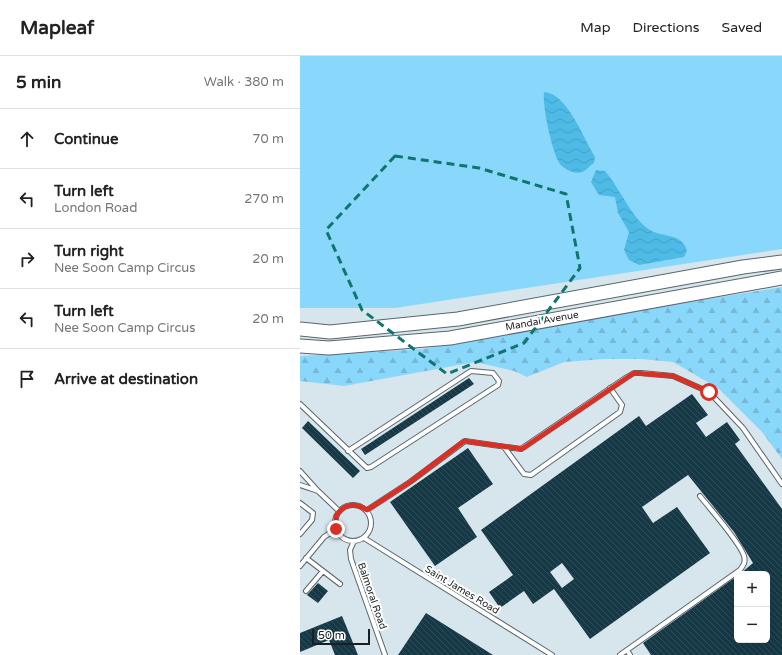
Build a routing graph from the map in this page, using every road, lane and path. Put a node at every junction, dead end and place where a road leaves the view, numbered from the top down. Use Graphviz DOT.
graph roads {
  1 [pos="782,262"];
  2 [pos="782,278"];
  3 [pos="300,329"];
  4 [pos="300,346"];
  5 [pos="610,388"];
  6 [pos="300,404"];
  7 [pos="504,447"];
  8 [pos="348,451"];
  9 [pos="300,472"];
  10 [pos="782,484"];
  11 [pos="300,485"];
  12 [pos="318,491"];
  13 [pos="700,496"];
  14 [pos="300,503"];
  15 [pos="367,510"];
  16 [pos="339,511"];
  17 [pos="336,529"];
  18 [pos="300,534"];
  19 [pos="364,538"];
  20 [pos="354,541"];
  21 [pos="306,558"];
  22 [pos="300,566"];
  23 [pos="322,571"];
  24 [pos="340,584"];
  25 [pos="306,591"];
  26 [pos="626,650"];
  27 [pos="385,655"];
  28 [pos="552,655"];
  29 [pos="620,655"];
  30 [pos="630,655"];
  1 -- 3 [label="main road, Mandai Avenue"];
  2 -- 4 [label="main road, Mandai Avenue"];
  5 -- 7 [label="lane"];
  5 -- 7 [label="lane"];
  5 -- 10 [label="lane"];
  6 -- 8 [label="lane"];
  7 -- 15 [label="lane"];
  8 -- 8 [label="lane"];
  9 -- 12 [label="lane"];
  11 -- 12 [label="lane"];
  12 -- 16 [label="lane"];
  13 -- 26 [label="lane"];
  14 -- 18 [label="lane"];
  15 -- 16 [label="lane"];
  15 -- 19 [label="lane"];
  16 -- 17 [label="lane"];
  17 -- 20 [label="lane"];
  17 -- 21 [label="lane"];
  19 -- 20 [label="lane"];
  19 -- 28 [label="lane, Saint James Road"];
  20 -- 27 [label="lane, Balmoral Road"];
  21 -- 22 [label="lane"];
  21 -- 23 [label="lane"];
  23 -- 24 [label="lane"];
  23 -- 25 [label="lane"];
  26 -- 29 [label="lane"];
  26 -- 30 [label="lane"];
}
